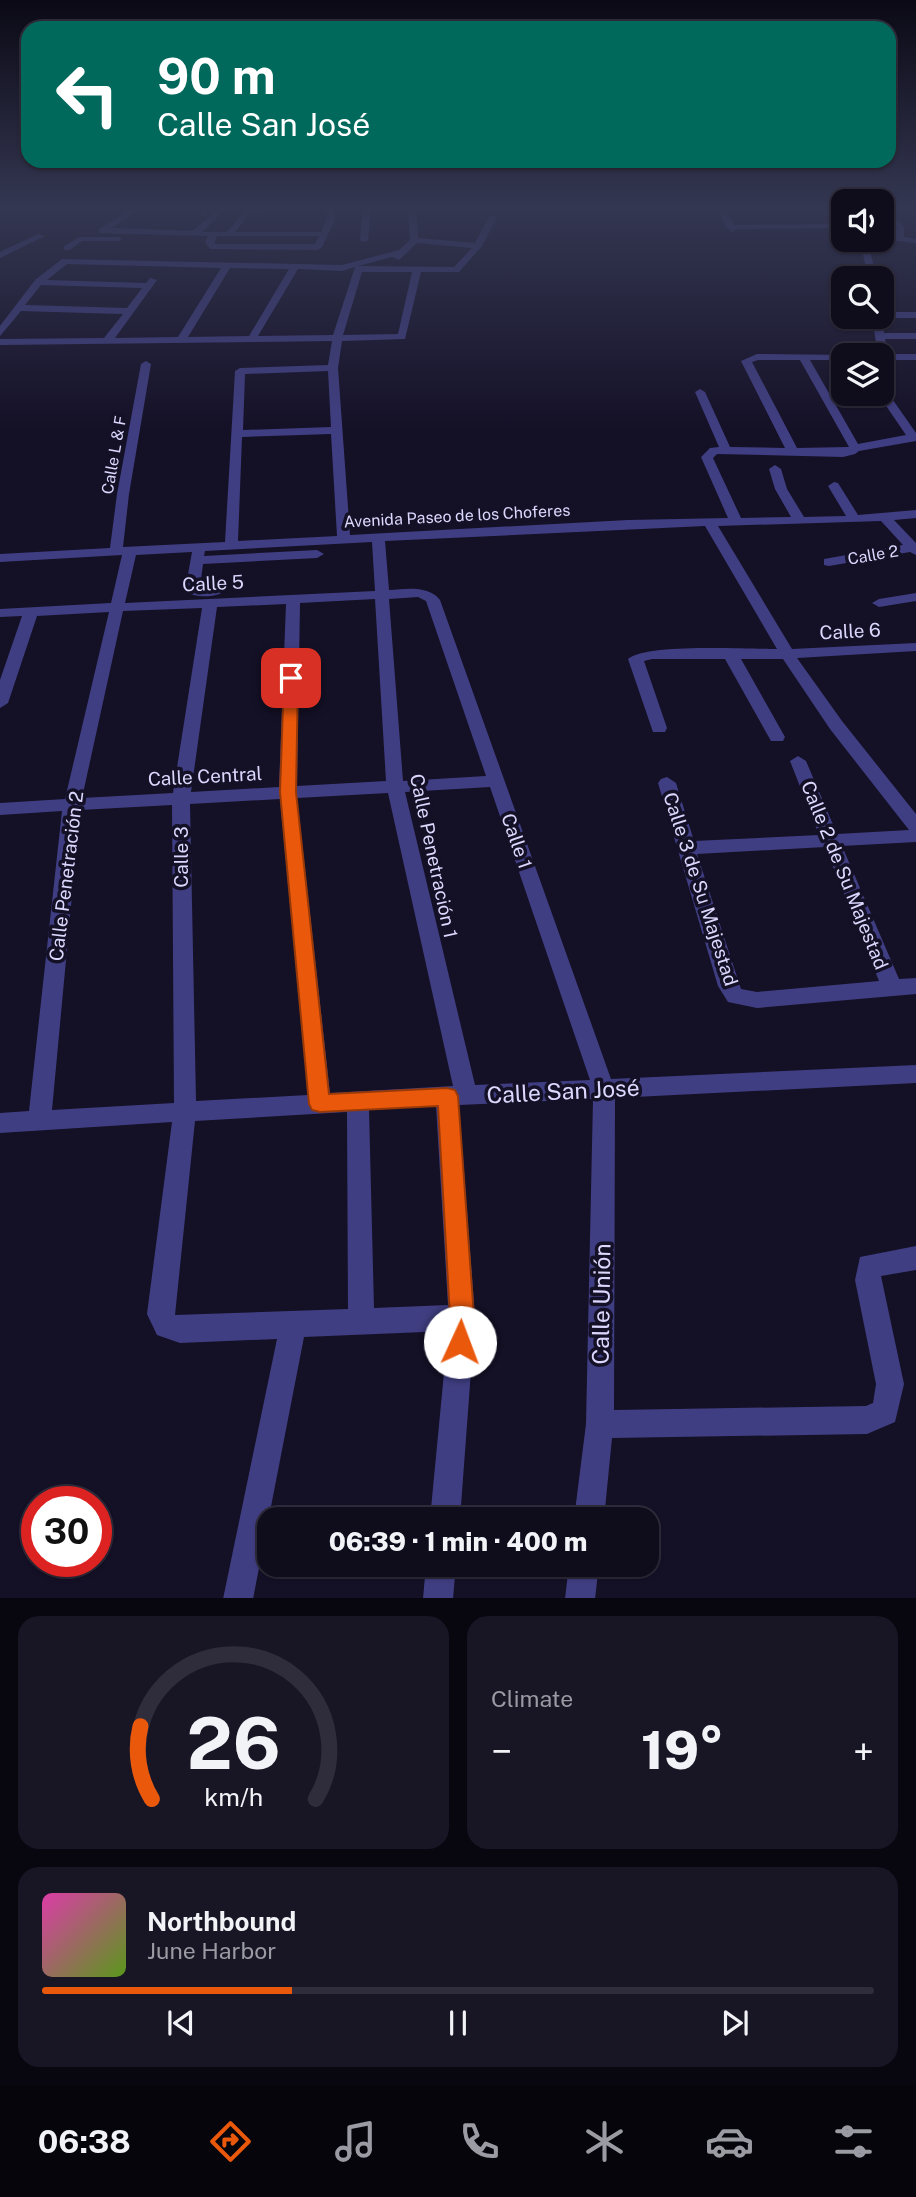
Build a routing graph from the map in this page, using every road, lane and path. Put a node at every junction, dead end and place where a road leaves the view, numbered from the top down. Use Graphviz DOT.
graph roads {
  1 [pos="38,282"];
  2 [pos="54,283"];
  3 [pos="151,283"];
  4 [pos="217,283"];
  5 [pos="286,283"];
  6 [pos="354,283"];
  7 [pos="414,283"];
  8 [pos="148,286"];
  9 [pos="18,308"];
  10 [pos="130,311"];
  11 [pos="916,315"];
  12 [pos="894,316"];
  13 [pos="879,329"];
  14 [pos="0,333"];
  15 [pos="879,336"];
  16 [pos="916,336"];
  17 [pos="337,338"];
  18 [pos="181,340"];
  19 [pos="251,340"];
  20 [pos="107,341"];
  21 [pos="0,342"];
  22 [pos="880,343"];
  23 [pos="803,357"];
  24 [pos="831,357"];
  25 [pos="894,357"];
  26 [pos="916,357"];
  27 [pos="146,364"];
  28 [pos="333,368"];
  29 [pos="699,392"];
  30 [pos="892,406"];
  31 [pos="336,429"];
  32 [pos="237,433"];
  33 [pos="915,438"];
  34 [pos="855,448"];
  35 [pos="726,450"];
  36 [pos="792,452"];
  37 [pos="775,469"];
  38 [pos="834,485"];
  39 [pos="916,514"];
  40 [pos="885,517"];
  41 [pos="854,519"];
  42 [pos="736,520"];
  43 [pos="799,520"];
  44 [pos="708,521"];
  45 [pos="378,538"];
  46 [pos="344,539"];
  47 [pos="231,545"];
  48 [pos="915,549"];
  49 [pos="123,552"];
  50 [pos="198,553"];
  51 [pos="317,554"];
  52 [pos="0,558"];
  53 [pos="829,562"];
  54 [pos="317,586"];
  55 [pos="382,595"];
  56 [pos="428,595"];
  57 [pos="916,597"];
  58 [pos="293,599"];
  59 [pos="210,603"];
  60 [pos="879,603"];
  61 [pos="119,607"];
  62 [pos="31,612"];
  63 [pos="0,613"];
  64 [pos="916,647"];
  65 [pos="731,654"];
  66 [pos="787,654"];
  67 [pos="0,703"];
  68 [pos="659,728"];
  69 [pos="777,737"];
  70 [pos="798,761"];
  71 [pos="496,781"];
  72 [pos="667,783"];
  73 [pos="395,786"];
  74 [pos="288,792"];
  75 [pos="181,798"];
  76 [pos="72,804"];
  77 [pos="0,809"];
  78 [pos="916,826"];
  79 [pos="916,836"];
  80 [pos="831,840"];
  81 [pos="687,848"];
  82 [pos="916,986"];
  83 [pos="892,988"];
  84 [pos="916,1074"];
  85 [pos="604,1089"];
  86 [pos="457,1096"];
  87 [pos="358,1101"];
  88 [pos="320,1104"];
  89 [pos="185,1113"];
  90 [pos="39,1122"];
  91 [pos="0,1123"];
  92 [pos="916,1258"];
  93 [pos="462,1317"];
  94 [pos="361,1322"];
  95 [pos="293,1325"];
  96 [pos="600,1424"];
  97 [pos="446,1507"];
  98 [pos="590,1507"];
  99 [pos="440,1577"];
  100 [pos="582,1577"];
  101 [pos="238,1598"];
  102 [pos="438,1598"];
  103 [pos="580,1598"];
  1 -- 9 [label="street"];
  2 -- 8 [label="street"];
  3 -- 8 [label="street"];
  4 -- 18 [label="street"];
  5 -- 19 [label="street"];
  6 -- 17 [label="street"];
  7 -- 17 [label="street"];
  8 -- 10 [label="street"];
  9 -- 10 [label="street"];
  9 -- 14 [label="street"];
  10 -- 20 [label="street"];
  11 -- 12 [label="street"];
  13 -- 15 [label="street"];
  15 -- 16 [label="street"];
  15 -- 22 [label="street"];
  17 -- 19 [label="street"];
  17 -- 28 [label="street"];
  18 -- 19 [label="street"];
  18 -- 20 [label="street"];
  20 -- 21 [label="street"];
  23 -- 24 [label="street"];
  23 -- 34 [label="street"];
  23 -- 36 [label="street"];
  25 -- 26 [label="street"];
  27 -- 49 [label="street, Calle L & F"];
  28 -- 31 [label="street"];
  28 -- 32 [label="street"];
  29 -- 35 [label="street"];
  30 -- 33 [label="street"];
  31 -- 32 [label="street"];
  31 -- 46 [label="street"];
  32 -- 47 [label="street"];
  33 -- 34 [label="street"];
  34 -- 36 [label="street"];
  35 -- 36 [label="street"];
  35 -- 42 [label="street"];
  37 -- 43 [label="street"];
  38 -- 41 [label="street"];
  39 -- 40 [label="street, Avenida Paseo de los Choferes"];
  40 -- 41 [label="street, Avenida Paseo de los Choferes"];
  40 -- 48 [label="street"];
  41 -- 43 [label="street, Avenida Paseo de los Choferes"];
  42 -- 43 [label="street, Avenida Paseo de los Choferes"];
  42 -- 44 [label="street, Avenida Paseo de los Choferes"];
  44 -- 45 [label="street, Avenida Paseo de los Choferes"];
  44 -- 66 [label="street"];
  45 -- 46 [label="street, Avenida Paseo de los Choferes"];
  45 -- 55 [label="street, Calle Penetración 1"];
  46 -- 47 [label="street, Avenida Paseo de los Choferes"];
  47 -- 50 [label="street, Avenida Paseo de los Choferes"];
  48 -- 53 [label="street, Calle 2"];
  49 -- 50 [label="street, Avenida Paseo de los Choferes"];
  49 -- 52 [label="street, Avenida Paseo de los Choferes"];
  49 -- 61 [label="street, Calle Penetración 2"];
  50 -- 51 [label="street"];
  50 -- 54 [label="street"];
  55 -- 56 [label="street, Calle 5"];
  55 -- 58 [label="street, Calle 5"];
  55 -- 73 [label="street, Calle Penetración 1"];
  56 -- 71 [label="street, Calle 1"];
  57 -- 60 [label="street"];
  58 -- 59 [label="street, Calle 5"];
  58 -- 74 [label="street"];
  59 -- 61 [label="street, Calle 5"];
  59 -- 75 [label="street, Calle 3"];
  61 -- 62 [label="street, Calle 5"];
  61 -- 76 [label="street, Calle Penetración 2"];
  62 -- 63 [label="street, Calle 5"];
  62 -- 67 [label="street"];
  64 -- 66 [label="street, Calle 6"];
  65 -- 66 [label="street, Calle 6"];
  65 -- 68 [label="street, Calle 6"];
  65 -- 69 [label="street"];
  66 -- 78 [label="street"];
  70 -- 80 [label="street, Calle 2 de Su Majestad"];
  71 -- 73 [label="street, Calle Central"];
  71 -- 85 [label="street, Calle 1"];
  72 -- 81 [label="street, Calle 3 de Su Majestad"];
  73 -- 74 [label="street, Calle Central"];
  73 -- 86 [label="street, Calle Penetración 1"];
  74 -- 75 [label="street, Calle Central"];
  74 -- 88 [label="street"];
  75 -- 76 [label="street, Calle Central"];
  75 -- 89 [label="street, Calle 3"];
  76 -- 77 [label="street, Calle Central"];
  76 -- 90 [label="street, Calle Penetración 2"];
  79 -- 80 [label="street"];
  80 -- 81 [label="street"];
  80 -- 83 [label="street, Calle 2 de Su Majestad"];
  81 -- 83 [label="street, Calle 3 de Su Majestad"];
  82 -- 83 [label="street"];
  84 -- 85 [label="street, Calle San José"];
  85 -- 86 [label="street, Calle San José"];
  85 -- 96 [label="street, Calle Unión"];
  86 -- 87 [label="street, Calle San José"];
  86 -- 93 [label="street, Calle Penetración 1"];
  87 -- 88 [label="street, Calle San José"];
  87 -- 94 [label="street"];
  88 -- 89 [label="street, Calle San José"];
  89 -- 90 [label="street, Calle San José"];
  89 -- 95 [label="street, Calle 3"];
  90 -- 91 [label="street, Calle San José"];
  92 -- 96 [label="street"];
  93 -- 94 [label="street"];
  93 -- 97 [label="street, Calle Penetración 1"];
  94 -- 95 [label="street"];
  95 -- 101 [label="street"];
  96 -- 98 [label="street, Calle Unión"];
  99 -- 102 [label="street"];
  100 -- 103 [label="street"];
}
